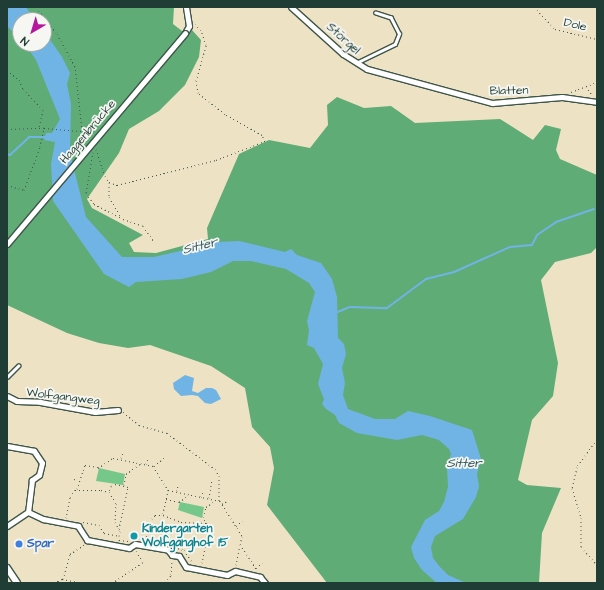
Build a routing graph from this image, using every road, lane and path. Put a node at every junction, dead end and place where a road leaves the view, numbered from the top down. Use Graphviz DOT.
graph roads {
  1 [pos="36,7"];
  2 [pos="186,7"];
  3 [pos="291,7"];
  4 [pos="534,7"];
  5 [pos="376,13"];
  6 [pos="189,23"];
  7 [pos="597,39"];
  8 [pos="356,64"];
  9 [pos="7,70"];
  10 [pos="597,82"];
  11 [pos="586,85"];
  12 [pos="434,86"];
  13 [pos="562,97"];
  14 [pos="597,102"];
  15 [pos="39,128"];
  16 [pos="44,128"];
  17 [pos="7,129"];
  18 [pos="82,131"];
  19 [pos="90,141"];
  20 [pos="109,182"];
  21 [pos="7,185"];
  22 [pos="122,218"];
  23 [pos="154,242"];
  24 [pos="7,244"];
  25 [pos="18,366"];
  26 [pos="7,377"];
  27 [pos="7,396"];
  28 [pos="118,410"];
  29 [pos="597,439"];
  30 [pos="7,446"];
  31 [pos="123,452"];
  32 [pos="148,458"];
  33 [pos="164,458"];
  34 [pos="121,459"];
  35 [pos="141,463"];
  36 [pos="146,464"];
  37 [pos="153,466"];
  38 [pos="74,479"];
  39 [pos="79,480"];
  40 [pos="212,480"];
  41 [pos="124,486"];
  42 [pos="178,486"];
  43 [pos="77,489"];
  44 [pos="168,490"];
  45 [pos="203,491"];
  46 [pos="109,492"];
  47 [pos="176,492"];
  48 [pos="189,494"];
  49 [pos="201,497"];
  50 [pos="209,499"];
  51 [pos="166,500"];
  52 [pos="216,500"];
  53 [pos="220,501"];
  54 [pos="228,501"];
  55 [pos="222,505"];
  56 [pos="28,512"];
  57 [pos="163,515"];
  58 [pos="72,520"];
  59 [pos="79,521"];
  60 [pos="242,521"];
  61 [pos="207,523"];
  62 [pos="7,526"];
  63 [pos="236,526"];
  64 [pos="119,529"];
  65 [pos="119,536"];
  66 [pos="146,540"];
  67 [pos="240,544"];
  68 [pos="133,545"];
  69 [pos="83,546"];
  70 [pos="172,555"];
  71 [pos="262,563"];
  72 [pos="597,565"];
  73 [pos="7,568"];
  74 [pos="255,568"];
  75 [pos="200,570"];
  76 [pos="235,571"];
  77 [pos="260,577"];
  78 [pos="63,579"];
  79 [pos="17,583"];
  80 [pos="54,583"];
  81 [pos="82,583"];
  82 [pos="112,583"];
  83 [pos="165,583"];
  84 [pos="264,583"];
  1 -- 18 [label="path"];
  2 -- 6 [label="street"];
  3 -- 8 [label="street, Störgel"];
  4 -- 7 [label="path, Dole"];
  5 -- 8 [label="lane"];
  6 -- 20 [label="path"];
  6 -- 24 [label="street, Haggenbrücke, bridge"];
  8 -- 12 [label="street, Störgel"];
  9 -- 15 [label="path"];
  10 -- 11 [label="path"];
  11 -- 13 [label="path"];
  11 -- 14 [label="path"];
  12 -- 13 [label="street, Blatten"];
  13 -- 14 [label="street, Blatten"];
  15 -- 16 [label="path"];
  15 -- 17 [label="path"];
  16 -- 18 [label="path"];
  16 -- 21 [label="path"];
  18 -- 19 [label="path"];
  20 -- 22 [label="path"];
  20 -- 22 [label="path"];
  22 -- 23 [label="path"];
  25 -- 26 [label="lane"];
  27 -- 28 [label="street, Wolfgangweg"];
  28 -- 53 [label="path"];
  29 -- 72 [label="path"];
  30 -- 56 [label="street"];
  31 -- 34 [label="path"];
  32 -- 36 [label="path"];
  33 -- 37 [label="path"];
  34 -- 35 [label="path"];
  34 -- 39 [label="path"];
  35 -- 36 [label="path"];
  35 -- 41 [label="path"];
  36 -- 37 [label="path"];
  37 -- 44 [label="path"];
  38 -- 39 [label="path"];
  39 -- 43 [label="path"];
  40 -- 50 [label="path"];
  41 -- 46 [label="path"];
  41 -- 64 [label="path"];
  42 -- 47 [label="path"];
  43 -- 46 [label="path"];
  43 -- 58 [label="path"];
  44 -- 47 [label="path"];
  44 -- 51 [label="path"];
  45 -- 49 [label="path"];
  46 -- 64 [label="path"];
  47 -- 48 [label="path"];
  48 -- 49 [label="path"];
  48 -- 51 [label="path"];
  49 -- 50 [label="path"];
  50 -- 52 [label="path"];
  51 -- 57 [label="path"];
  52 -- 53 [label="path"];
  52 -- 61 [label="path"];
  53 -- 55 [label="path"];
  54 -- 55 [label="path"];
  55 -- 63 [label="path"];
  56 -- 62 [label="street"];
  56 -- 68 [label="street"];
  57 -- 61 [label="path"];
  57 -- 66 [label="path"];
  59 -- 65 [label="path"];
  60 -- 63 [label="path"];
  61 -- 75 [label="path"];
  63 -- 67 [label="path"];
  64 -- 65 [label="path"];
  65 -- 68 [label="path"];
  67 -- 74 [label="path"];
  67 -- 76 [label="path"];
  68 -- 70 [label="street"];
  68 -- 82 [label="path"];
  69 -- 78 [label="path"];
  70 -- 75 [label="street"];
  70 -- 83 [label="path"];
  71 -- 74 [label="path"];
  73 -- 79 [label="street"];
  74 -- 77 [label="path"];
  75 -- 76 [label="street"];
  76 -- 77 [label="street"];
  77 -- 84 [label="street"];
  78 -- 80 [label="path"];
  78 -- 81 [label="path"];
}
